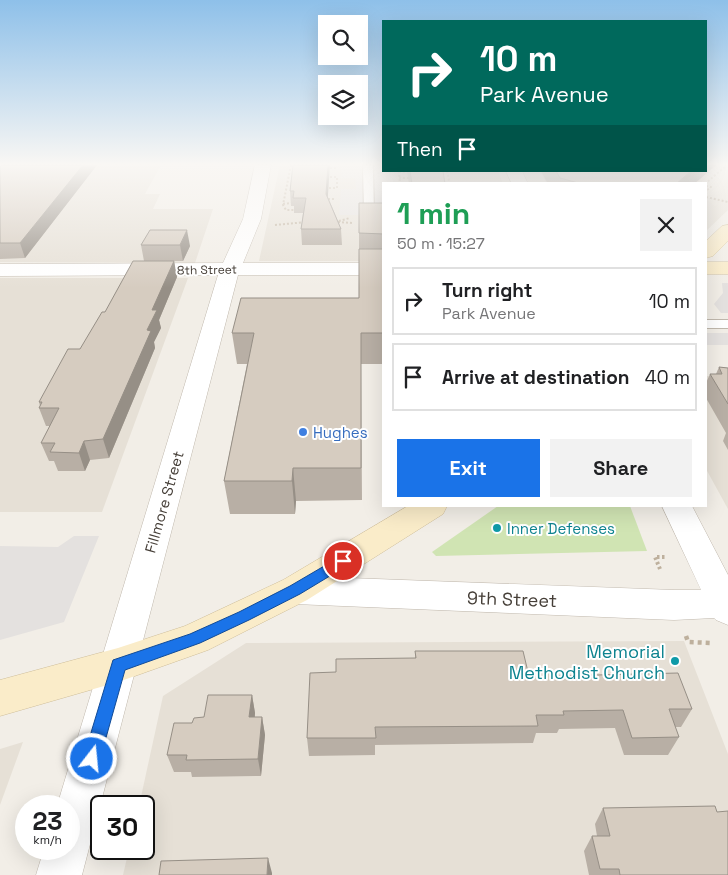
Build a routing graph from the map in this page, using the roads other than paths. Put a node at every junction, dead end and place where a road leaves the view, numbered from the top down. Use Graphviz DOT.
graph roads {
  1 [pos="255,206"];
  2 [pos="369,206"];
  3 [pos="369,216"];
  4 [pos="728,230"];
  5 [pos="707,251"];
  6 [pos="707,268"];
  7 [pos="728,268"];
  8 [pos="230,269"];
  9 [pos="382,269"];
  10 [pos="0,270"];
  11 [pos="707,324"];
  12 [pos="728,324"];
  13 [pos="430,507"];
  14 [pos="678,507"];
  15 [pos="295,590"];
  16 [pos="727,605"];
  17 [pos="118,665"];
  18 [pos="0,698"];
  19 [pos="80,801"];
  20 [pos="64,860"];
  21 [pos="59,875"];
  1 -- 8 [label="street, Fillmore Street"];
  2 -- 3 [label="lane"];
  4 -- 5 [label="main road"];
  6 -- 7 [label="main road"];
  8 -- 9 [label="street, 8th Street"];
  8 -- 10 [label="street, 8th Street"];
  8 -- 17 [label="street, Fillmore Street"];
  11 -- 12 [label="lane"];
  13 -- 15 [label="main road"];
  14 -- 16 [label="street"];
  15 -- 16 [label="street, 9th Street"];
  15 -- 17 [label="main road"];
  17 -- 18 [label="main road"];
  17 -- 19 [label="street, Fillmore Street"];
  20 -- 21 [label="street"];
}
